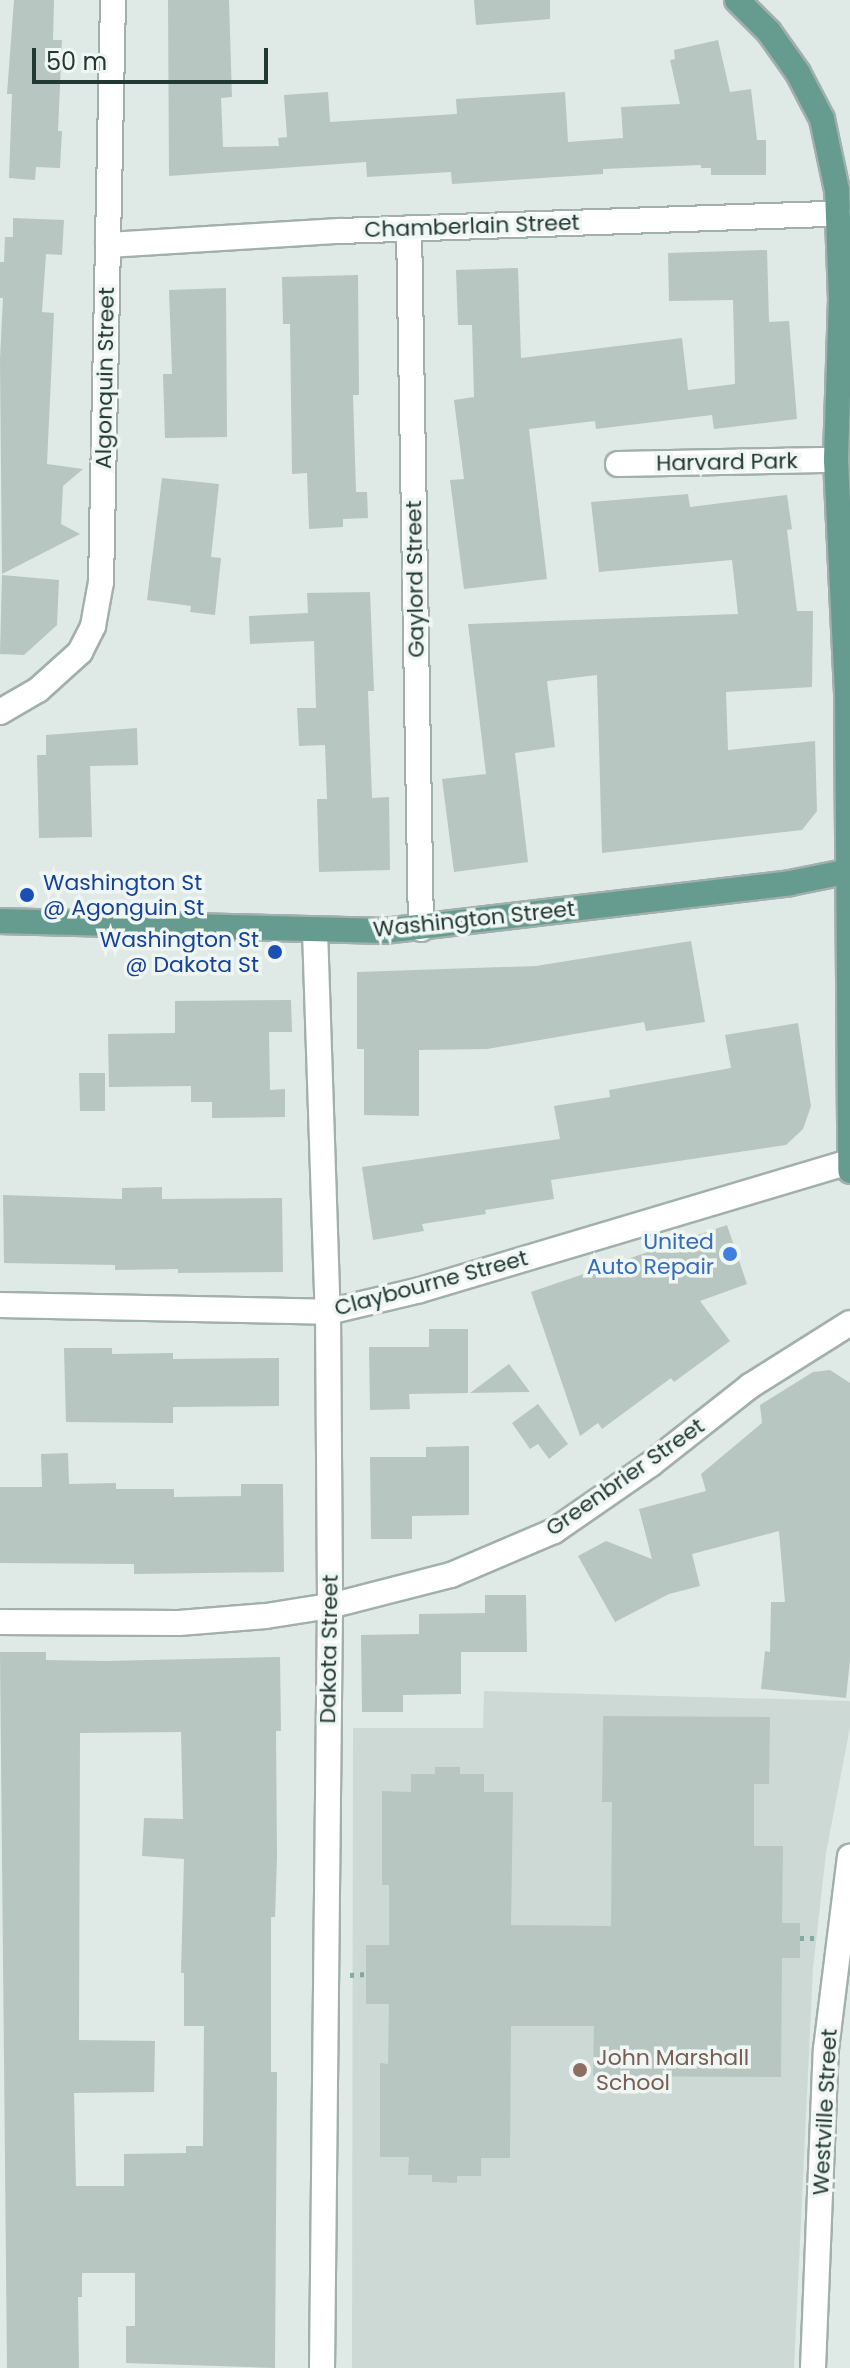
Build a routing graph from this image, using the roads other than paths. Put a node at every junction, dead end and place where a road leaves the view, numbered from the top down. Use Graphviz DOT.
graph roads {
  1 [pos="113,0"];
  2 [pos="737,0"];
  3 [pos="838,214"];
  4 [pos="409,228"];
  5 [pos="108,245"];
  6 [pos="846,299"];
  7 [pos="836,460"];
  8 [pos="618,464"];
  9 [pos="0,712"];
  10 [pos="849,873"];
  11 [pos="0,921"];
  12 [pos="421,929"];
  13 [pos="315,930"];
  14 [pos="849,1166"];
  15 [pos="0,1305"];
  16 [pos="328,1312"];
  17 [pos="850,1323"];
  18 [pos="330,1606"];
  19 [pos="0,1622"];
  20 [pos="850,1856"];
  21 [pos="322,2368"];
  22 [pos="813,2368"];
  1 -- 5 [label="street, Algonquin Street"];
  2 -- 3 [label="main road"];
  3 -- 4 [label="street, Chamberlain Street"];
  3 -- 6 [label="main road"];
  4 -- 5 [label="street, Chamberlain Street"];
  4 -- 12 [label="street, Gaylord Street"];
  5 -- 9 [label="street, Algonquin Street"];
  6 -- 7 [label="main road"];
  7 -- 8 [label="street, Harvard Park"];
  7 -- 10 [label="main road"];
  10 -- 12 [label="main road, Washington Street"];
  10 -- 14 [label="main road"];
  11 -- 13 [label="main road, Washington Street"];
  12 -- 13 [label="main road, Washington Street"];
  13 -- 16 [label="street, Dakota Street"];
  14 -- 16 [label="street, Claybourne Street"];
  15 -- 16 [label="street, Claybourne Street"];
  16 -- 18 [label="street, Dakota Street"];
  17 -- 18 [label="street, Greenbrier Street"];
  18 -- 19 [label="street, Greenbrier Street"];
  18 -- 21 [label="street, Dakota Street"];
  20 -- 22 [label="street, Westville Street"];
}
